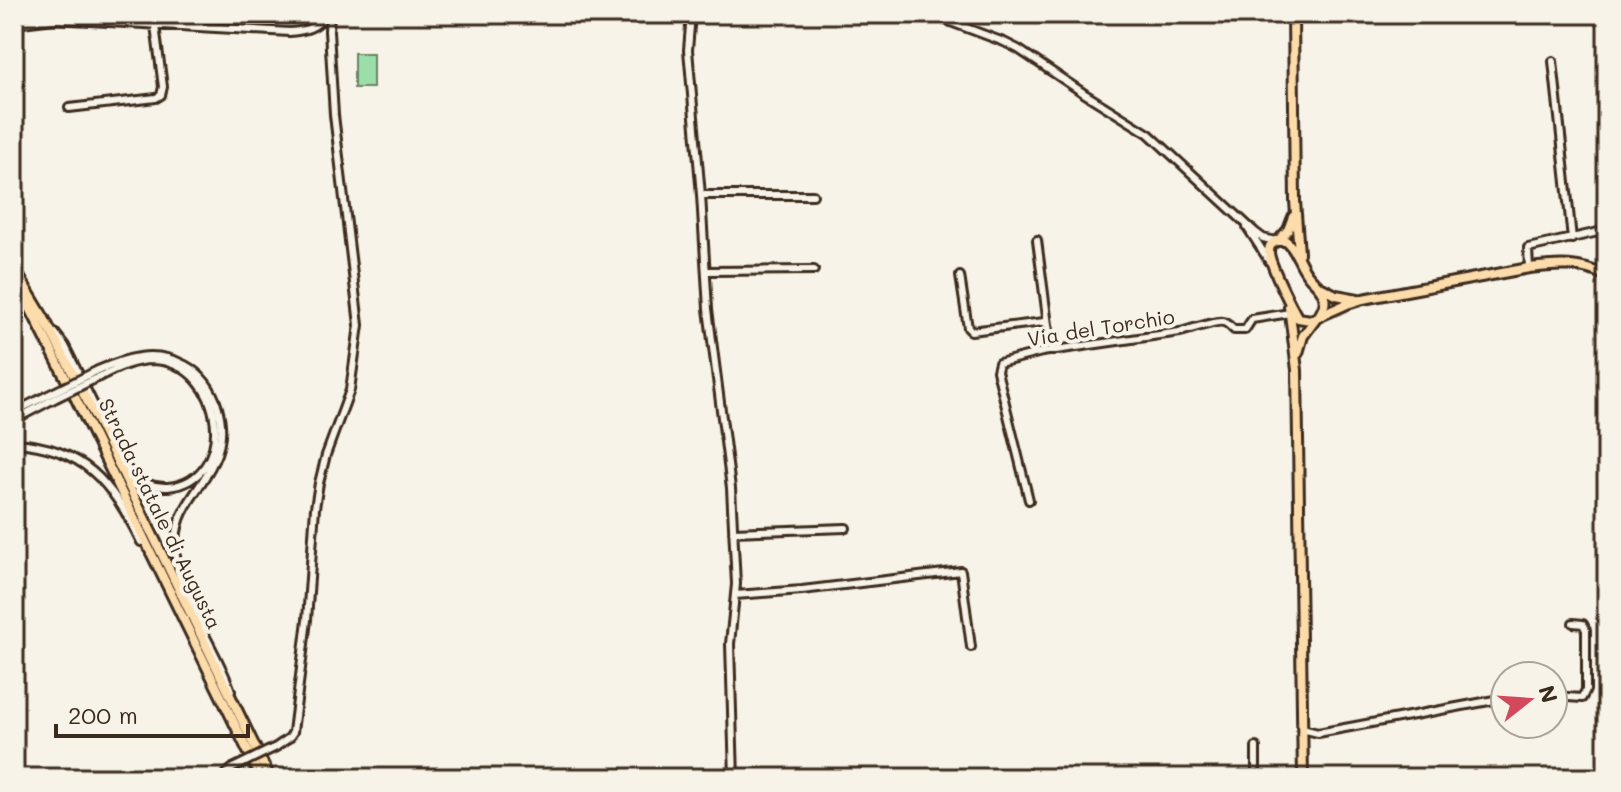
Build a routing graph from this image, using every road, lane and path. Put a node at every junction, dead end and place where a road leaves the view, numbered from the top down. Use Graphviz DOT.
graph roads {
  1 [pos="328,14"];
  2 [pos="691,14"];
  3 [pos="929,14"];
  4 [pos="1293,14"];
  5 [pos="14,24"];
  6 [pos="155,25"];
  7 [pos="305,31"];
  8 [pos="329,31"];
  9 [pos="1553,61"];
  10 [pos="69,108"];
  11 [pos="701,195"];
  12 [pos="813,195"];
  13 [pos="1295,201"];
  14 [pos="1243,220"];
  15 [pos="1607,230"];
  16 [pos="1572,239"];
  17 [pos="1037,240"];
  18 [pos="1277,241"];
  19 [pos="1300,261"];
  20 [pos="14,268"];
  21 [pos="1274,268"];
  22 [pos="1529,268"];
  23 [pos="814,270"];
  24 [pos="707,271"];
  25 [pos="960,276"];
  26 [pos="1607,276"];
  27 [pos="14,282"];
  28 [pos="1320,288"];
  29 [pos="1363,299"];
  30 [pos="1289,302"];
  31 [pos="1290,313"];
  32 [pos="1318,317"];
  33 [pos="44,318"];
  34 [pos="14,319"];
  35 [pos="1048,325"];
  36 [pos="1053,351"];
  37 [pos="14,366"];
  38 [pos="1297,370"];
  39 [pos="99,373"];
  40 [pos="55,395"];
  41 [pos="14,412"];
  42 [pos="14,420"];
  43 [pos="14,443"];
  44 [pos="1029,500"];
  45 [pos="846,528"];
  46 [pos="733,532"];
  47 [pos="735,595"];
  48 [pos="1573,623"];
  49 [pos="971,647"];
  50 [pos="213,678"];
  51 [pos="1569,697"];
  52 [pos="1489,701"];
  53 [pos="240,717"];
  54 [pos="1302,729"];
  55 [pos="1256,747"];
  56 [pos="221,778"];
  57 [pos="261,778"];
  58 [pos="270,778"];
  59 [pos="734,778"];
  60 [pos="1256,778"];
  61 [pos="1303,778"];
  1 -- 7 [label="street"];
  1 -- 8 [label="street"];
  2 -- 11 [label="street"];
  3 -- 14 [label="street"];
  4 -- 13 [label="main road"];
  5 -- 6 [label="street"];
  6 -- 7 [label="street"];
  6 -- 10 [label="street"];
  7 -- 8 [label="street"];
  8 -- 56 [label="street, bridge"];
  9 -- 16 [label="street"];
  11 -- 12 [label="street"];
  11 -- 24 [label="street"];
  13 -- 18 [label="main road"];
  13 -- 19 [label="main road"];
  14 -- 18 [label="street"];
  14 -- 21 [label="street"];
  15 -- 16 [label="street"];
  16 -- 22 [label="street"];
  17 -- 35 [label="street"];
  18 -- 19 [label="main road"];
  18 -- 21 [label="main road"];
  19 -- 28 [label="main road"];
  20 -- 33 [label="main road, Strada statale di Augusta"];
  21 -- 30 [label="main road"];
  22 -- 26 [label="main road"];
  22 -- 29 [label="main road"];
  23 -- 24 [label="street"];
  24 -- 46 [label="street"];
  25 -- 35 [label="street"];
  27 -- 50 [label="main road, Strada statale di Augusta"];
  28 -- 29 [label="main road"];
  28 -- 32 [label="main road"];
  29 -- 32 [label="main road"];
  30 -- 31 [label="main road"];
  30 -- 32 [label="main road"];
  31 -- 36 [label="street, Via del Torchio"];
  31 -- 38 [label="main road"];
  32 -- 38 [label="main road"];
  33 -- 39 [label="street"];
  33 -- 53 [label="main road, Strada statale di Augusta"];
  34 -- 37 [label="street"];
  35 -- 36 [label="street"];
  36 -- 44 [label="street, Via del Torchio"];
  38 -- 54 [label="main road"];
  39 -- 40 [label="street, bridge"];
  39 -- 53 [label="street"];
  40 -- 41 [label="street"];
  40 -- 42 [label="street"];
  43 -- 50 [label="street"];
  45 -- 46 [label="street"];
  46 -- 47 [label="street"];
  47 -- 49 [label="street"];
  47 -- 59 [label="street"];
  48 -- 51 [label="street"];
  50 -- 57 [label="main road, Strada statale di Augusta"];
  52 -- 54 [label="street"];
  53 -- 58 [label="main road, Strada statale di Augusta"];
  54 -- 61 [label="main road"];
  55 -- 60 [label="street"];
}
